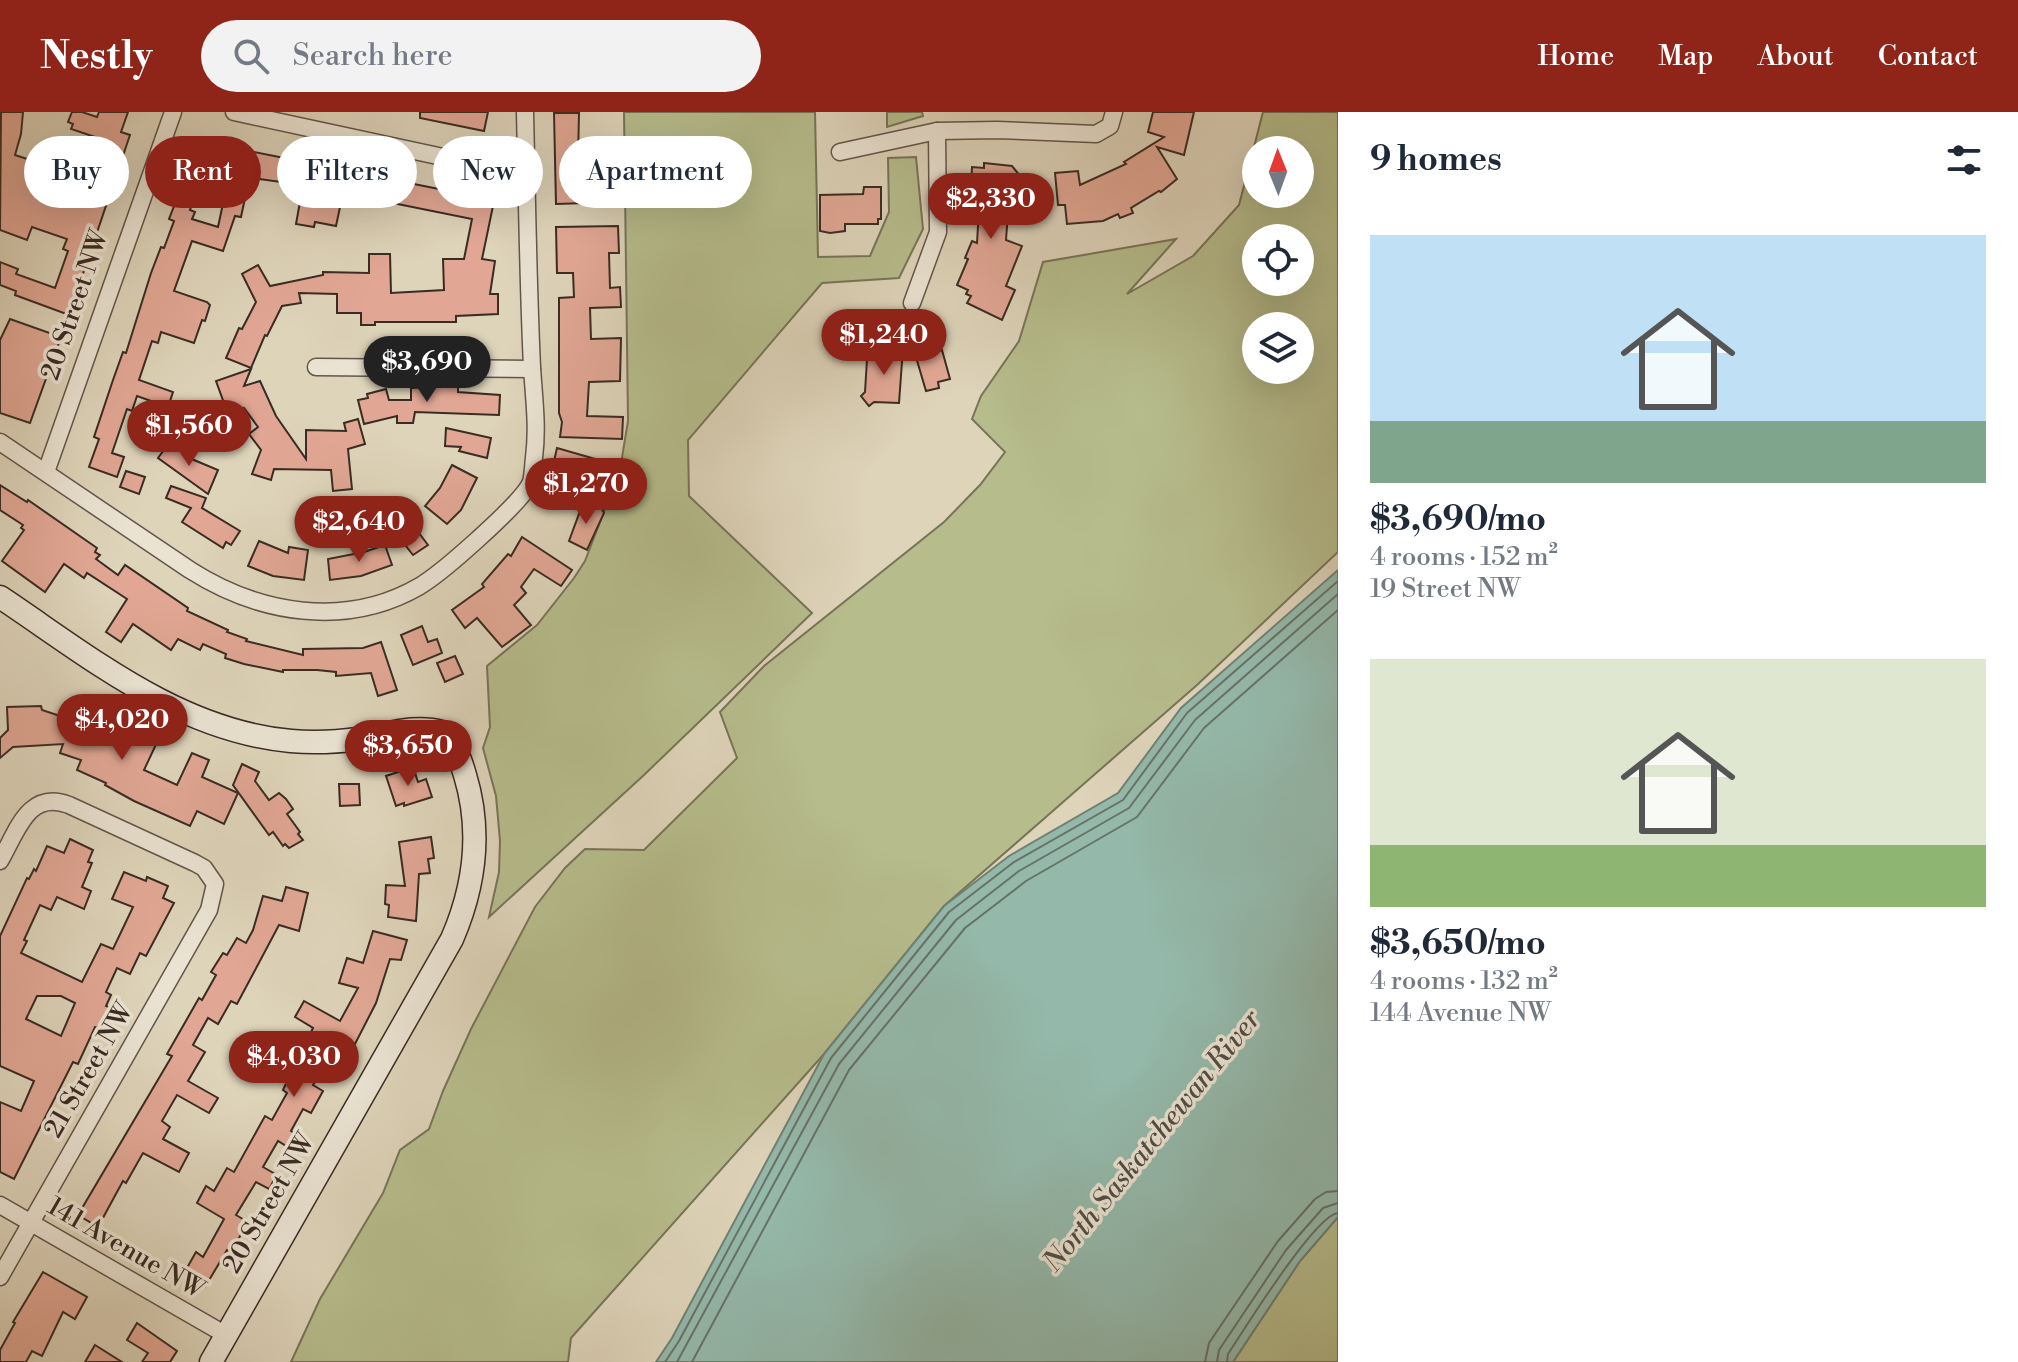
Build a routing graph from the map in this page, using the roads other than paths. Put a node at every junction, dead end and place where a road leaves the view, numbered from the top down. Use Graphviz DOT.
graph roads {
  1 [pos="173,112"];
  2 [pos="234,112"];
  3 [pos="525,112"];
  4 [pos="1114,112"];
  5 [pos="937,131"];
  6 [pos="525,136"];
  7 [pos="840,152"];
  8 [pos="433,155"];
  9 [pos="527,208"];
  10 [pos="912,303"];
  11 [pos="316,367"];
  12 [pos="532,369"];
  13 [pos="0,442"];
  14 [pos="46,472"];
  15 [pos="0,597"];
  16 [pos="0,861"];
  17 [pos="0,1205"];
  18 [pos="30,1221"];
  19 [pos="0,1277"];
  20 [pos="226,1335"];
  21 [pos="211,1362"];
  1 -- 14 [label="street, 20 Street NW"];
  2 -- 8 [label="street"];
  3 -- 6 [label="street"];
  4 -- 5 [label="street"];
  5 -- 7 [label="street"];
  5 -- 10 [label="street"];
  9 -- 12 [label="street"];
  11 -- 12 [label="street"];
  12 -- 14 [label="street"];
  13 -- 14 [label="street"];
  15 -- 20 [label="street, 20 Street NW"];
  16 -- 18 [label="street, 21 Street NW"];
  17 -- 18 [label="street, 141 Avenue NW"];
  18 -- 19 [label="street, 21 Street NW"];
  18 -- 20 [label="street, 141 Avenue NW"];
  20 -- 21 [label="street, 20 Street NW"];
}
